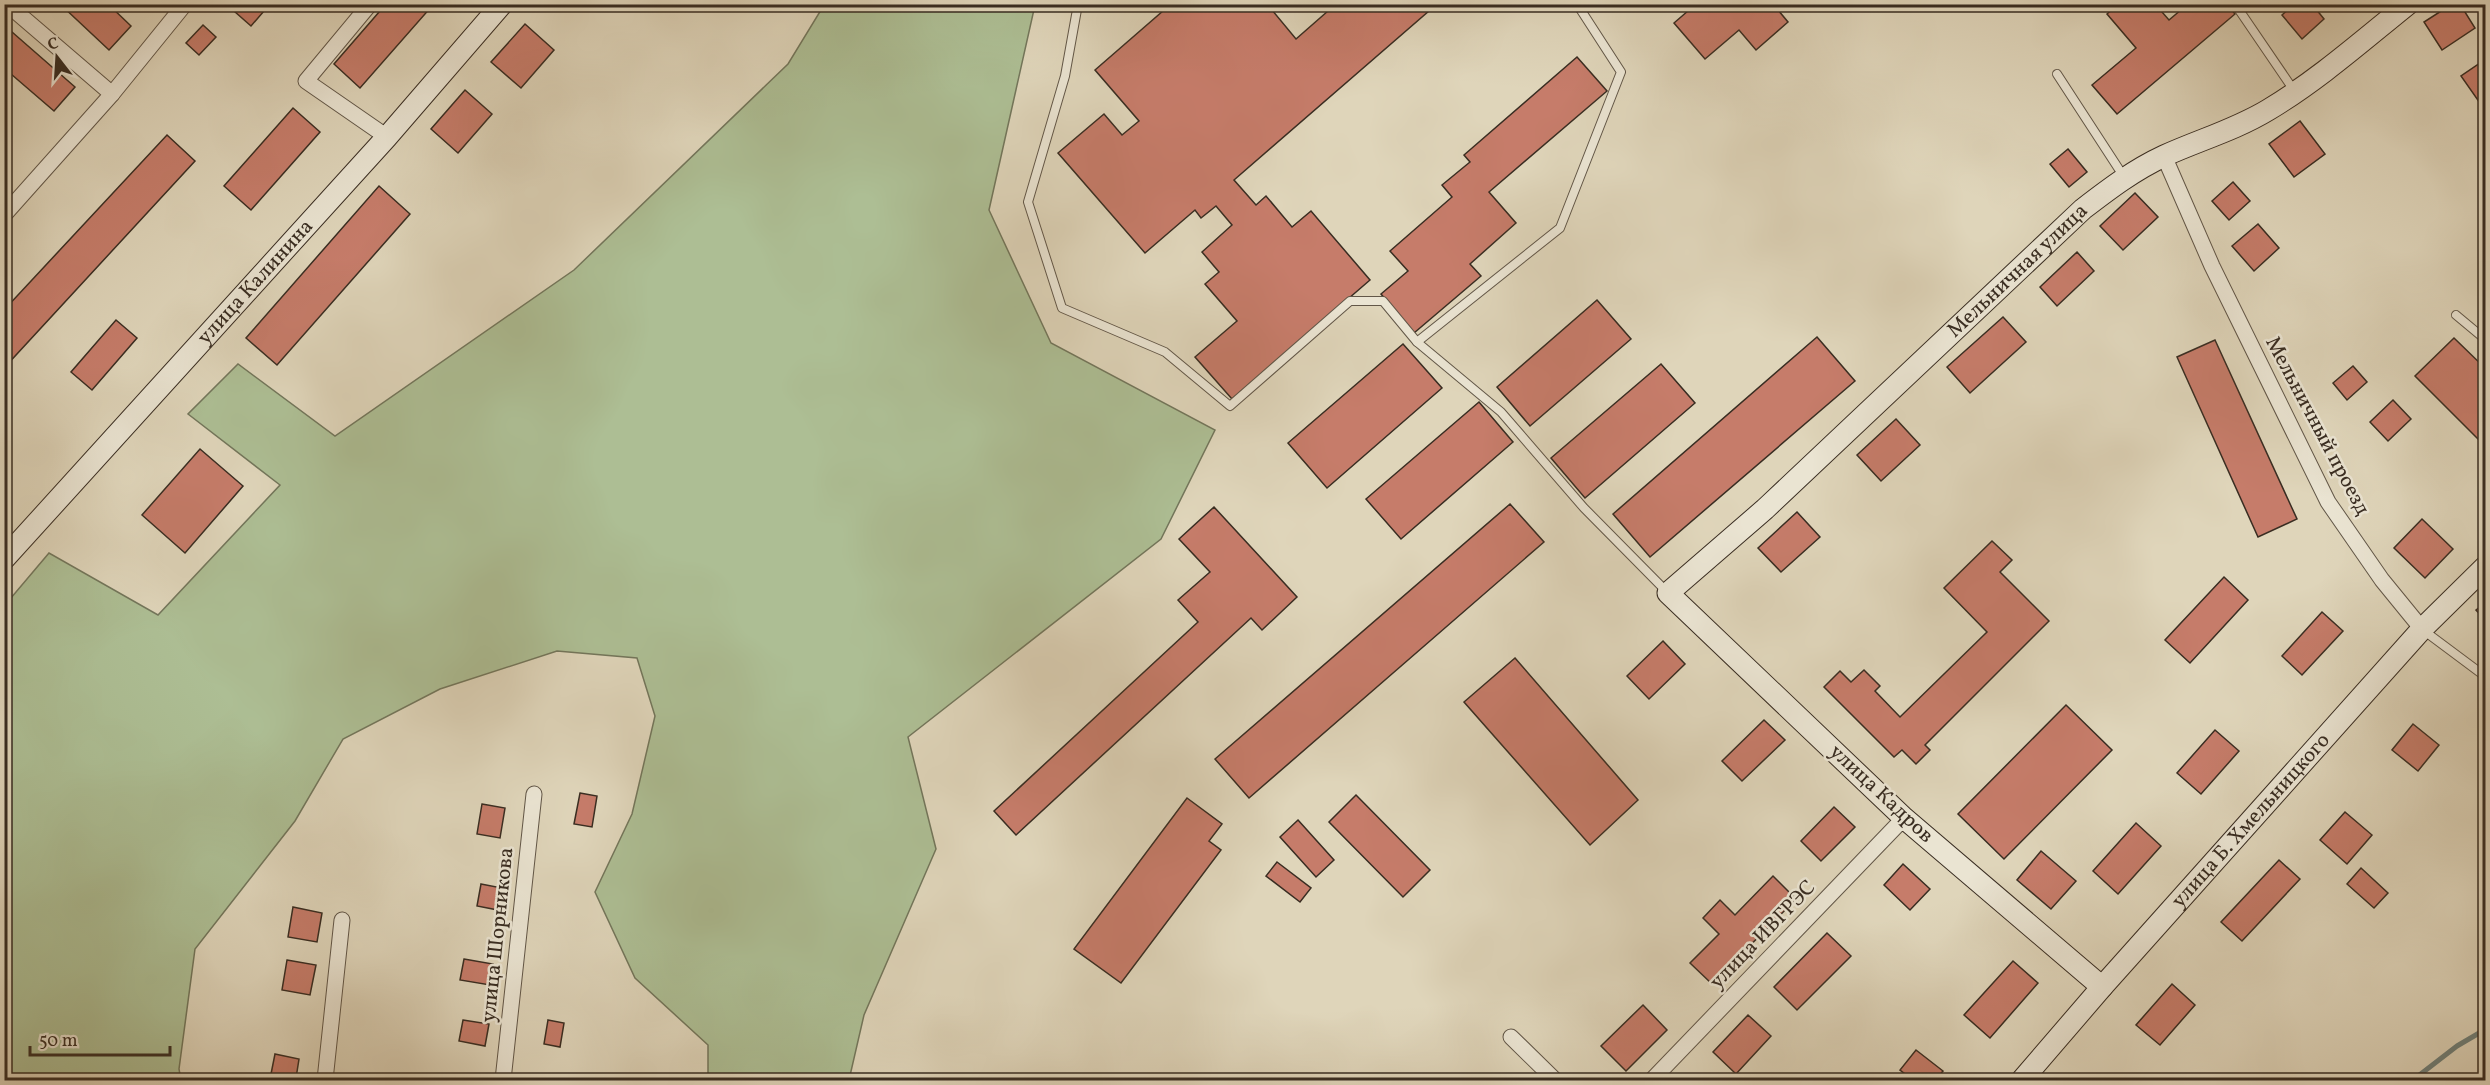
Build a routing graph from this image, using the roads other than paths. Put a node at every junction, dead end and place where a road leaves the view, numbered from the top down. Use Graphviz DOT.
graph roads {
  1 [pos="7,4"];
  2 [pos="185,4"];
  3 [pos="370,4"];
  4 [pos="1078,4"];
  5 [pos="1577,4"];
  6 [pos="2235,4"];
  7 [pos="2408,4"];
  8 [pos="492,8"];
  9 [pos="2057,74"];
  10 [pos="2295,92"];
  11 [pos="112,94"];
  12 [pos="387,137"];
  13 [pos="2164,156"];
  14 [pos="2124,177"];
  15 [pos="4,215"];
  16 [pos="2456,315"];
  17 [pos="2486,340"];
  18 [pos="1417,342"];
  19 [pos="4,559"];
  20 [pos="2486,566"];
  21 [pos="1668,593"];
  22 [pos="2422,629"];
  23 [pos="2486,677"];
  24 [pos="534,794"];
  25 [pos="1904,818"];
  26 [pos="342,920"];
  27 [pos="2102,987"];
  28 [pos="1511,1036"];
  29 [pos="325,1080"];
  30 [pos="503,1080"];
  31 [pos="1555,1080"];
  32 [pos="1652,1080"];
  33 [pos="2022,1080"];
  1 -- 11 [label="street"];
  2 -- 11 [label="street"];
  3 -- 12 [label="street"];
  4 -- 18 [label="lane"];
  5 -- 18 [label="lane"];
  6 -- 10 [label="lane"];
  7 -- 10 [label="street, Мельничная улица"];
  8 -- 12 [label="street, улица Калинина"];
  9 -- 14 [label="lane"];
  10 -- 13 [label="street, Мельничная улица"];
  11 -- 15 [label="street"];
  12 -- 19 [label="street, улица Калинина"];
  13 -- 14 [label="street, Мельничная улица"];
  13 -- 22 [label="street, Мельничный проезд"];
  14 -- 21 [label="street, Мельничная улица"];
  16 -- 17 [label="lane"];
  18 -- 21 [label="lane"];
  20 -- 22 [label="street, улица Б. Хмельницкого"];
  21 -- 25 [label="street, улица Кадров"];
  22 -- 23 [label="lane, Мельничный проезд"];
  22 -- 27 [label="street, улица Б. Хмельницкого"];
  24 -- 30 [label="street, улица Шорникова"];
  25 -- 27 [label="street, улица Кадров"];
  25 -- 32 [label="street, улица ИВГРЭС"];
  26 -- 29 [label="street"];
  27 -- 33 [label="street, улица Б. Хмельницкого"];
  28 -- 31 [label="street"];
}
